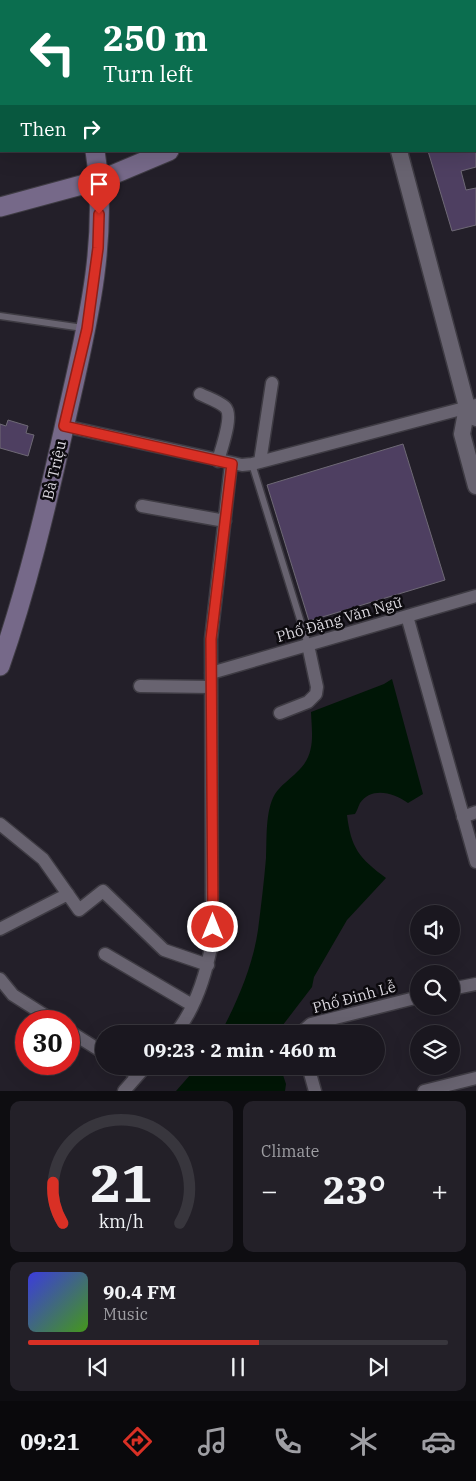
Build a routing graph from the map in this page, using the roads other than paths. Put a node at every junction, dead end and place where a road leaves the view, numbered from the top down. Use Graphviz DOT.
graph roads {
  1 [pos="95,152"];
  2 [pos="166,152"];
  3 [pos="399,152"];
  4 [pos="100,180"];
  5 [pos="0,207"];
  6 [pos="0,316"];
  7 [pos="87,329"];
  8 [pos="272,383"];
  9 [pos="200,394"];
  10 [pos="473,410"];
  11 [pos="64,426"];
  12 [pos="218,461"];
  13 [pos="256,463"];
  14 [pos="232,464"];
  15 [pos="476,486"];
  16 [pos="142,506"];
  17 [pos="225,521"];
  18 [pos="476,596"];
  19 [pos="407,616"];
  20 [pos="308,645"];
  21 [pos="0,666"];
  22 [pos="211,673"];
  23 [pos="140,686"];
  24 [pos="211,687"];
  25 [pos="280,713"];
  26 [pos="476,812"];
  27 [pos="464,817"];
  28 [pos="0,824"];
  29 [pos="476,862"];
  30 [pos="68,894"];
  31 [pos="0,929"];
  32 [pos="105,954"];
  33 [pos="208,965"];
  34 [pos="0,979"];
  35 [pos="476,984"];
  36 [pos="460,988"];
  37 [pos="410,999"];
  38 [pos="192,1005"];
  39 [pos="37,1010"];
  40 [pos="180,1025"];
  41 [pos="311,1025"];
  42 [pos="80,1038"];
  43 [pos="95,1048"];
  44 [pos="138,1075"];
  45 [pos="311,1075"];
  46 [pos="476,1078"];
  47 [pos="124,1091"];
  48 [pos="315,1091"];
  49 [pos="424,1091"];
  1 -- 4 [label="main road, Bà Triệu"];
  2 -- 4 [label="main road"];
  3 -- 10 [label="street"];
  4 -- 5 [label="main road"];
  4 -- 7 [label="main road, Bà Triệu"];
  6 -- 7 [label="lane"];
  7 -- 11 [label="main road, Bà Triệu"];
  8 -- 13 [label="street"];
  9 -- 12 [label="street"];
  10 -- 13 [label="street"];
  10 -- 15 [label="street"];
  11 -- 12 [label="street"];
  11 -- 21 [label="main road, Bà Triệu"];
  12 -- 14 [label="street"];
  13 -- 14 [label="street"];
  13 -- 20 [label="lane"];
  14 -- 17 [label="street"];
  16 -- 17 [label="street"];
  17 -- 22 [label="street"];
  18 -- 19 [label="street, Phố Đặng Văn Ngữ"];
  19 -- 20 [label="street, Phố Đặng Văn Ngữ"];
  19 -- 27 [label="street"];
  20 -- 22 [label="street, Phố Đặng Văn Ngữ"];
  20 -- 25 [label="street"];
  22 -- 24 [label="street"];
  23 -- 24 [label="street"];
  24 -- 33 [label="street"];
  26 -- 27 [label="street"];
  27 -- 29 [label="street"];
  28 -- 30 [label="street"];
  30 -- 31 [label="street"];
  30 -- 33 [label="street"];
  32 -- 38 [label="street"];
  33 -- 38 [label="street"];
  34 -- 39 [label="street"];
  35 -- 36 [label="street"];
  37 -- 41 [label="street, Phố Đinh Lễ"];
  38 -- 40 [label="street"];
  42 -- 43 [label="street"];
  44 -- 47 [label="street"];
  45 -- 48 [label="street"];
  46 -- 49 [label="street"];
}
